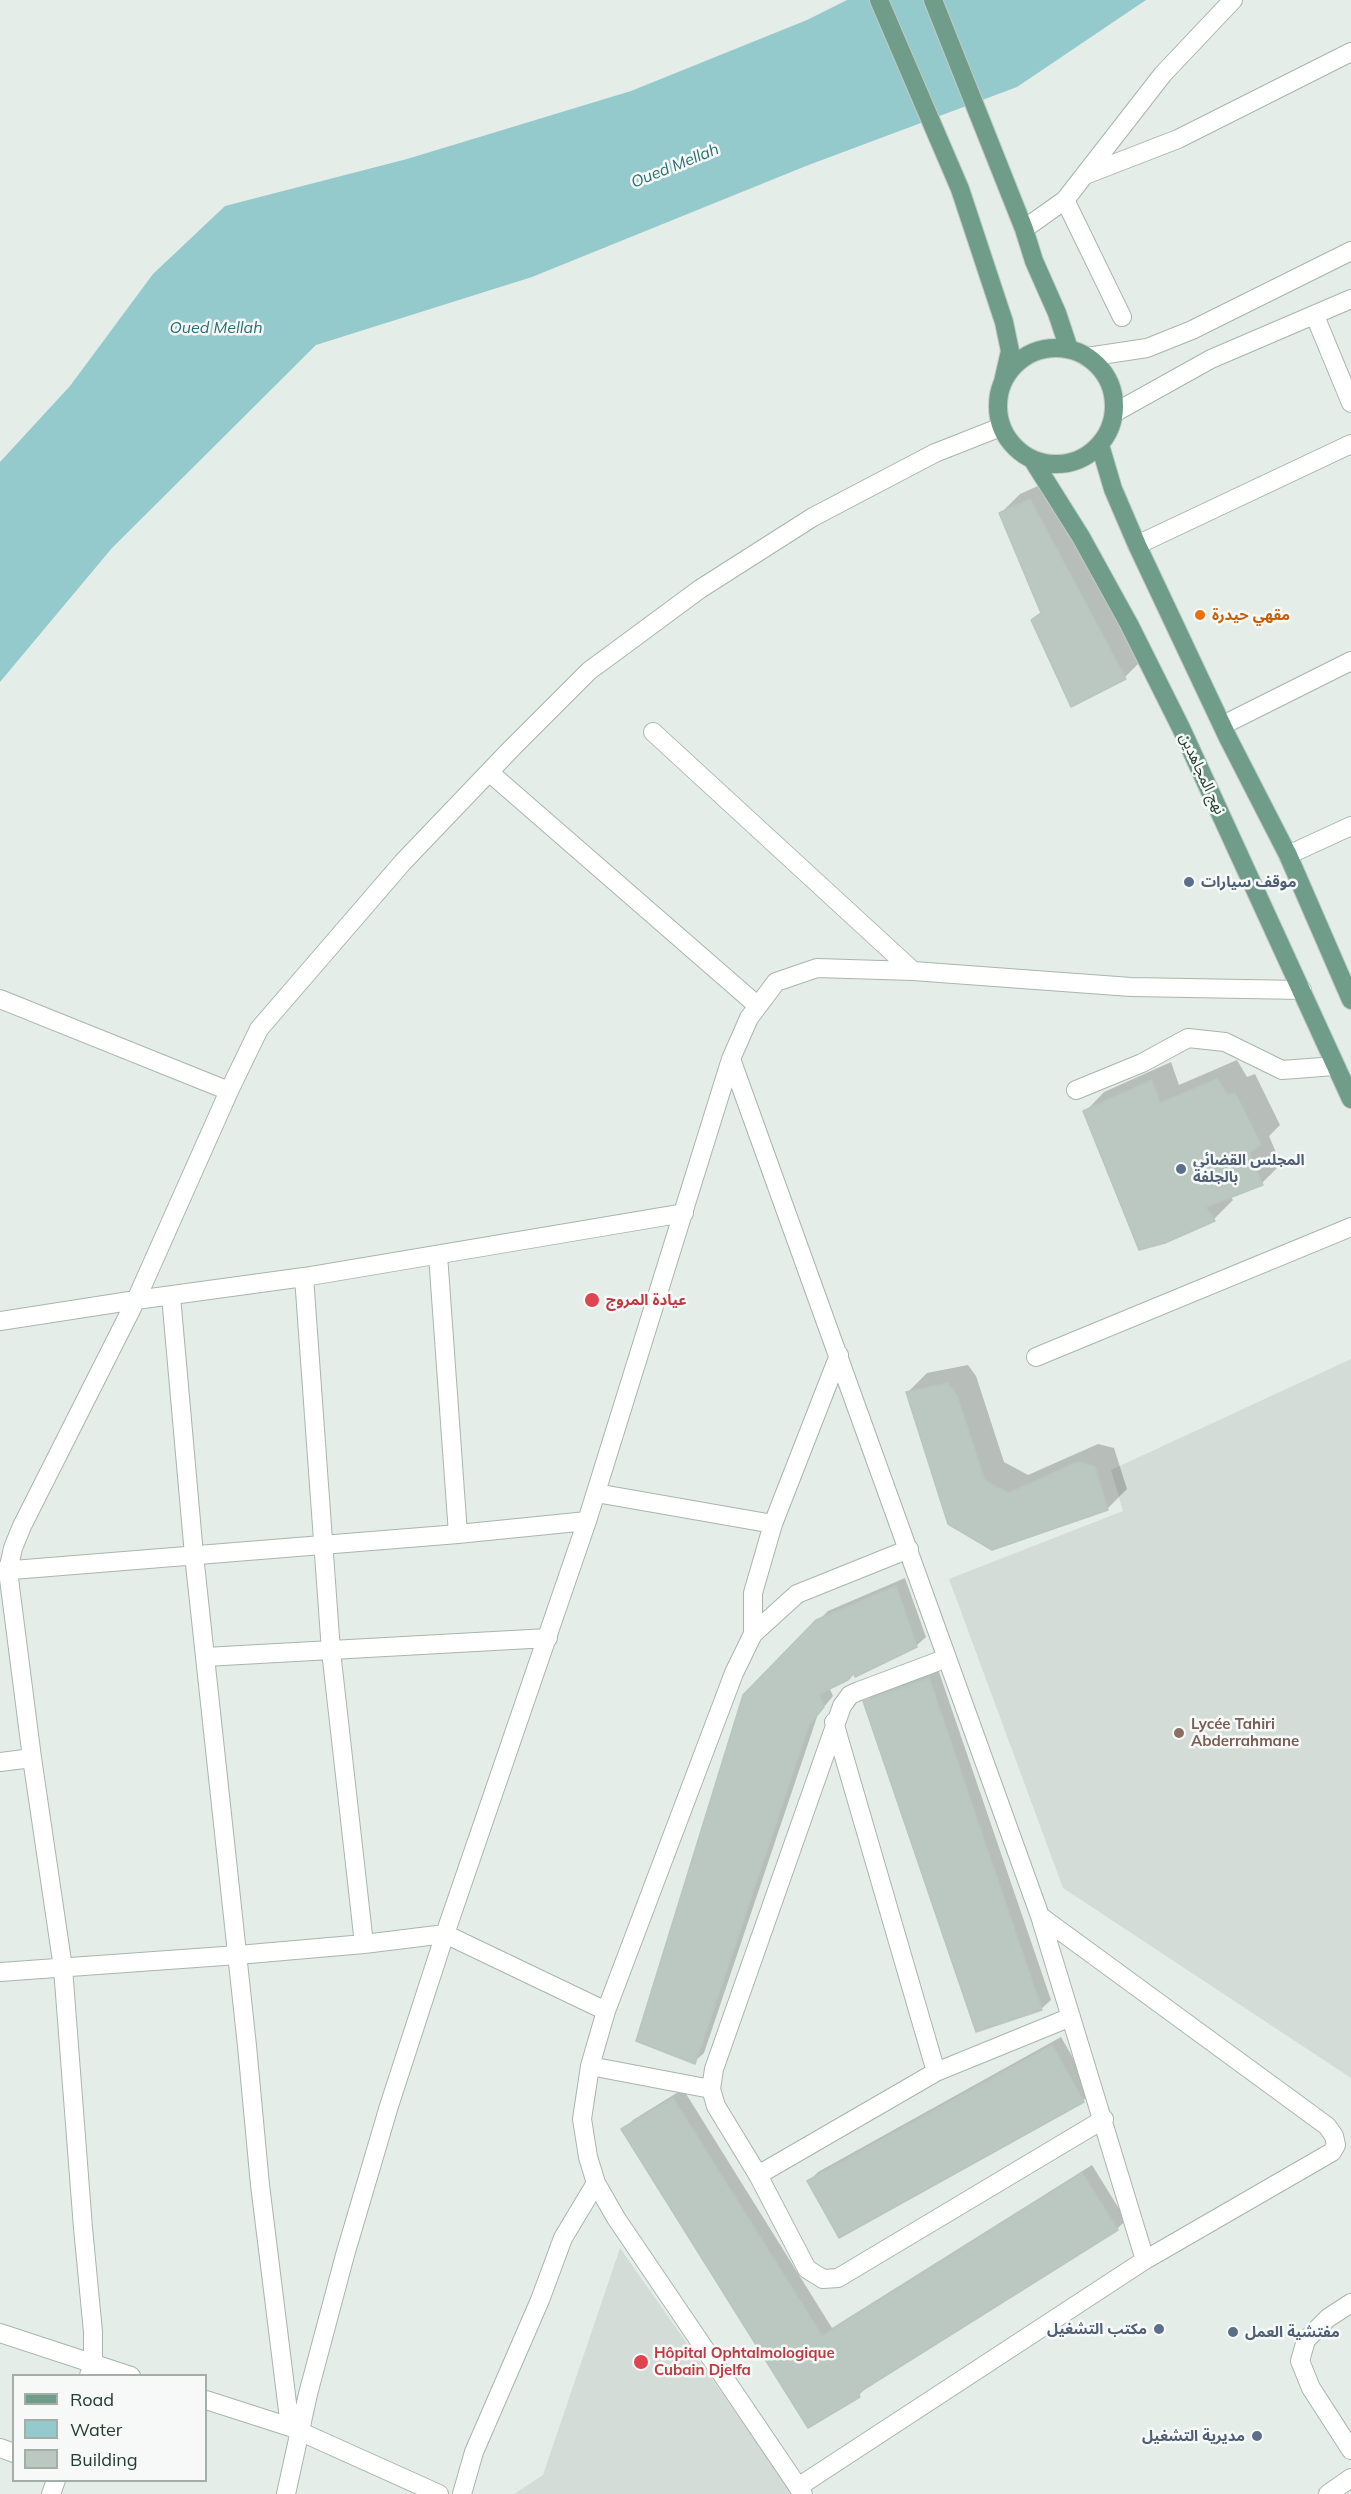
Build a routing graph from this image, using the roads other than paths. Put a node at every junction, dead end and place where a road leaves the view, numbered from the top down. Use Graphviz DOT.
graph roads {
  1 [pos="879,0"];
  2 [pos="933,0"];
  3 [pos="1233,0"];
  4 [pos="1351,52"];
  5 [pos="1083,176"];
  6 [pos="1065,200"];
  7 [pos="1024,229"];
  8 [pos="1351,251"];
  9 [pos="1351,299"];
  10 [pos="1122,316"];
  11 [pos="1315,316"];
  12 [pos="1069,349"];
  13 [pos="1087,357"];
  14 [pos="1003,382"];
  15 [pos="1351,403"];
  16 [pos="1114,414"];
  17 [pos="1001,426"];
  18 [pos="1351,444"];
  19 [pos="1100,445"];
  20 [pos="1032,459"];
  21 [pos="1137,545"];
  22 [pos="1351,661"];
  23 [pos="1223,725"];
  24 [pos="654,732"];
  25 [pos="489,772"];
  26 [pos="1351,826"];
  27 [pos="1288,855"];
  28 [pos="913,971"];
  29 [pos="1302,990"];
  30 [pos="0,999"];
  31 [pos="1351,1000"];
  32 [pos="758,1006"];
  33 [pos="731,1059"];
  34 [pos="1335,1066"];
  35 [pos="1076,1090"];
  36 [pos="229,1091"];
  37 [pos="1351,1099"];
  38 [pos="684,1213"];
  39 [pos="1351,1227"];
  40 [pos="438,1255"];
  41 [pos="304,1277"];
  42 [pos="171,1296"];
  43 [pos="136,1300"];
  44 [pos="0,1321"];
  45 [pos="839,1355"];
  46 [pos="1036,1357"];
  47 [pos="596,1493"];
  48 [pos="587,1521"];
  49 [pos="773,1524"];
  50 [pos="458,1534"];
  51 [pos="324,1545"];
  52 [pos="909,1549"];
  53 [pos="194,1554"];
  54 [pos="4,1571"];
  55 [pos="753,1634"];
  56 [pos="548,1638"];
  57 [pos="331,1651"];
  58 [pos="206,1657"];
  59 [pos="948,1658"];
  60 [pos="834,1722"];
  61 [pos="32,1758"];
  62 [pos="0,1762"];
  63 [pos="1040,1916"];
  64 [pos="445,1934"];
  65 [pos="364,1944"];
  66 [pos="238,1955"];
  67 [pos="63,1968"];
  68 [pos="0,1972"];
  69 [pos="606,2011"];
  70 [pos="1071,2017"];
  71 [pos="590,2066"];
  72 [pos="936,2072"];
  73 [pos="711,2088"];
  74 [pos="1104,2119"];
  75 [pos="758,2175"];
  76 [pos="596,2183"];
  77 [pos="1146,2260"];
  78 [pos="1351,2303"];
  79 [pos="0,2333"];
  80 [pos="91,2369"];
  81 [pos="120,2374"];
  82 [pos="207,2400"];
  83 [pos="295,2430"];
  84 [pos="1351,2450"];
  85 [pos="1351,2478"];
  86 [pos="801,2490"];
  87 [pos="286,2494"];
  88 [pos="439,2494"];
  89 [pos="462,2494"];
  90 [pos="1328,2494"];
  1 -- 14 [label="main road"];
  2 -- 7 [label="main road"];
  3 -- 5 [label="street"];
  4 -- 5 [label="street"];
  5 -- 6 [label="street"];
  6 -- 7 [label="street"];
  6 -- 10 [label="street"];
  7 -- 12 [label="main road"];
  8 -- 13 [label="street"];
  9 -- 11 [label="street"];
  11 -- 15 [label="street"];
  11 -- 16 [label="street"];
  12 -- 13 [label="main road"];
  12 -- 14 [label="main road"];
  13 -- 16 [label="main road"];
  14 -- 17 [label="main road"];
  16 -- 19 [label="main road"];
  17 -- 20 [label="main road"];
  17 -- 25 [label="street"];
  18 -- 21 [label="street"];
  19 -- 20 [label="main road"];
  19 -- 21 [label="main road"];
  20 -- 29 [label="main road, نهج المجاهدين"];
  21 -- 23 [label="main road"];
  22 -- 23 [label="street"];
  23 -- 27 [label="main road"];
  24 -- 28 [label="street"];
  25 -- 32 [label="street"];
  25 -- 36 [label="street"];
  26 -- 27 [label="street"];
  27 -- 31 [label="main road"];
  28 -- 29 [label="street"];
  28 -- 32 [label="street"];
  29 -- 34 [label="main road, نهج المجاهدين"];
  30 -- 36 [label="street"];
  32 -- 33 [label="street"];
  33 -- 38 [label="street"];
  33 -- 45 [label="street"];
  34 -- 35 [label="street"];
  34 -- 37 [label="main road, نهج المجاهدين"];
  36 -- 43 [label="street"];
  38 -- 40 [label="street"];
  38 -- 47 [label="street"];
  39 -- 46 [label="street"];
  40 -- 41 [label="street"];
  40 -- 50 [label="street"];
  41 -- 42 [label="street"];
  41 -- 51 [label="street"];
  42 -- 43 [label="street"];
  42 -- 53 [label="street"];
  43 -- 44 [label="street"];
  43 -- 54 [label="street"];
  45 -- 49 [label="street"];
  45 -- 52 [label="street"];
  47 -- 48 [label="street"];
  47 -- 49 [label="street"];
  48 -- 50 [label="street"];
  48 -- 56 [label="street"];
  49 -- 55 [label="street"];
  50 -- 51 [label="street"];
  51 -- 53 [label="street"];
  51 -- 57 [label="street"];
  52 -- 55 [label="street"];
  52 -- 59 [label="street"];
  53 -- 54 [label="street"];
  53 -- 58 [label="street"];
  54 -- 61 [label="street"];
  55 -- 69 [label="street"];
  56 -- 57 [label="street"];
  56 -- 64 [label="street"];
  57 -- 58 [label="street"];
  57 -- 65 [label="street"];
  58 -- 66 [label="street"];
  59 -- 60 [label="street"];
  59 -- 63 [label="street"];
  60 -- 72 [label="street"];
  60 -- 73 [label="street"];
  61 -- 62 [label="street"];
  61 -- 67 [label="street"];
  63 -- 70 [label="street"];
  63 -- 77 [label="street"];
  64 -- 65 [label="street"];
  64 -- 69 [label="street"];
  64 -- 83 [label="street"];
  65 -- 66 [label="street"];
  66 -- 67 [label="street"];
  66 -- 83 [label="street"];
  67 -- 68 [label="street"];
  67 -- 80 [label="street"];
  69 -- 71 [label="street"];
  70 -- 72 [label="street"];
  70 -- 74 [label="street"];
  71 -- 73 [label="street"];
  71 -- 76 [label="street"];
  72 -- 75 [label="street"];
  73 -- 75 [label="street"];
  74 -- 75 [label="street"];
  74 -- 77 [label="street"];
  76 -- 86 [label="street"];
  76 -- 89 [label="street"];
  77 -- 86 [label="street"];
  78 -- 84 [label="street"];
  79 -- 80 [label="street"];
  80 -- 81 [label="street"];
  82 -- 83 [label="street"];
  83 -- 87 [label="street"];
  83 -- 88 [label="street"];
  85 -- 90 [label="street"];
}
